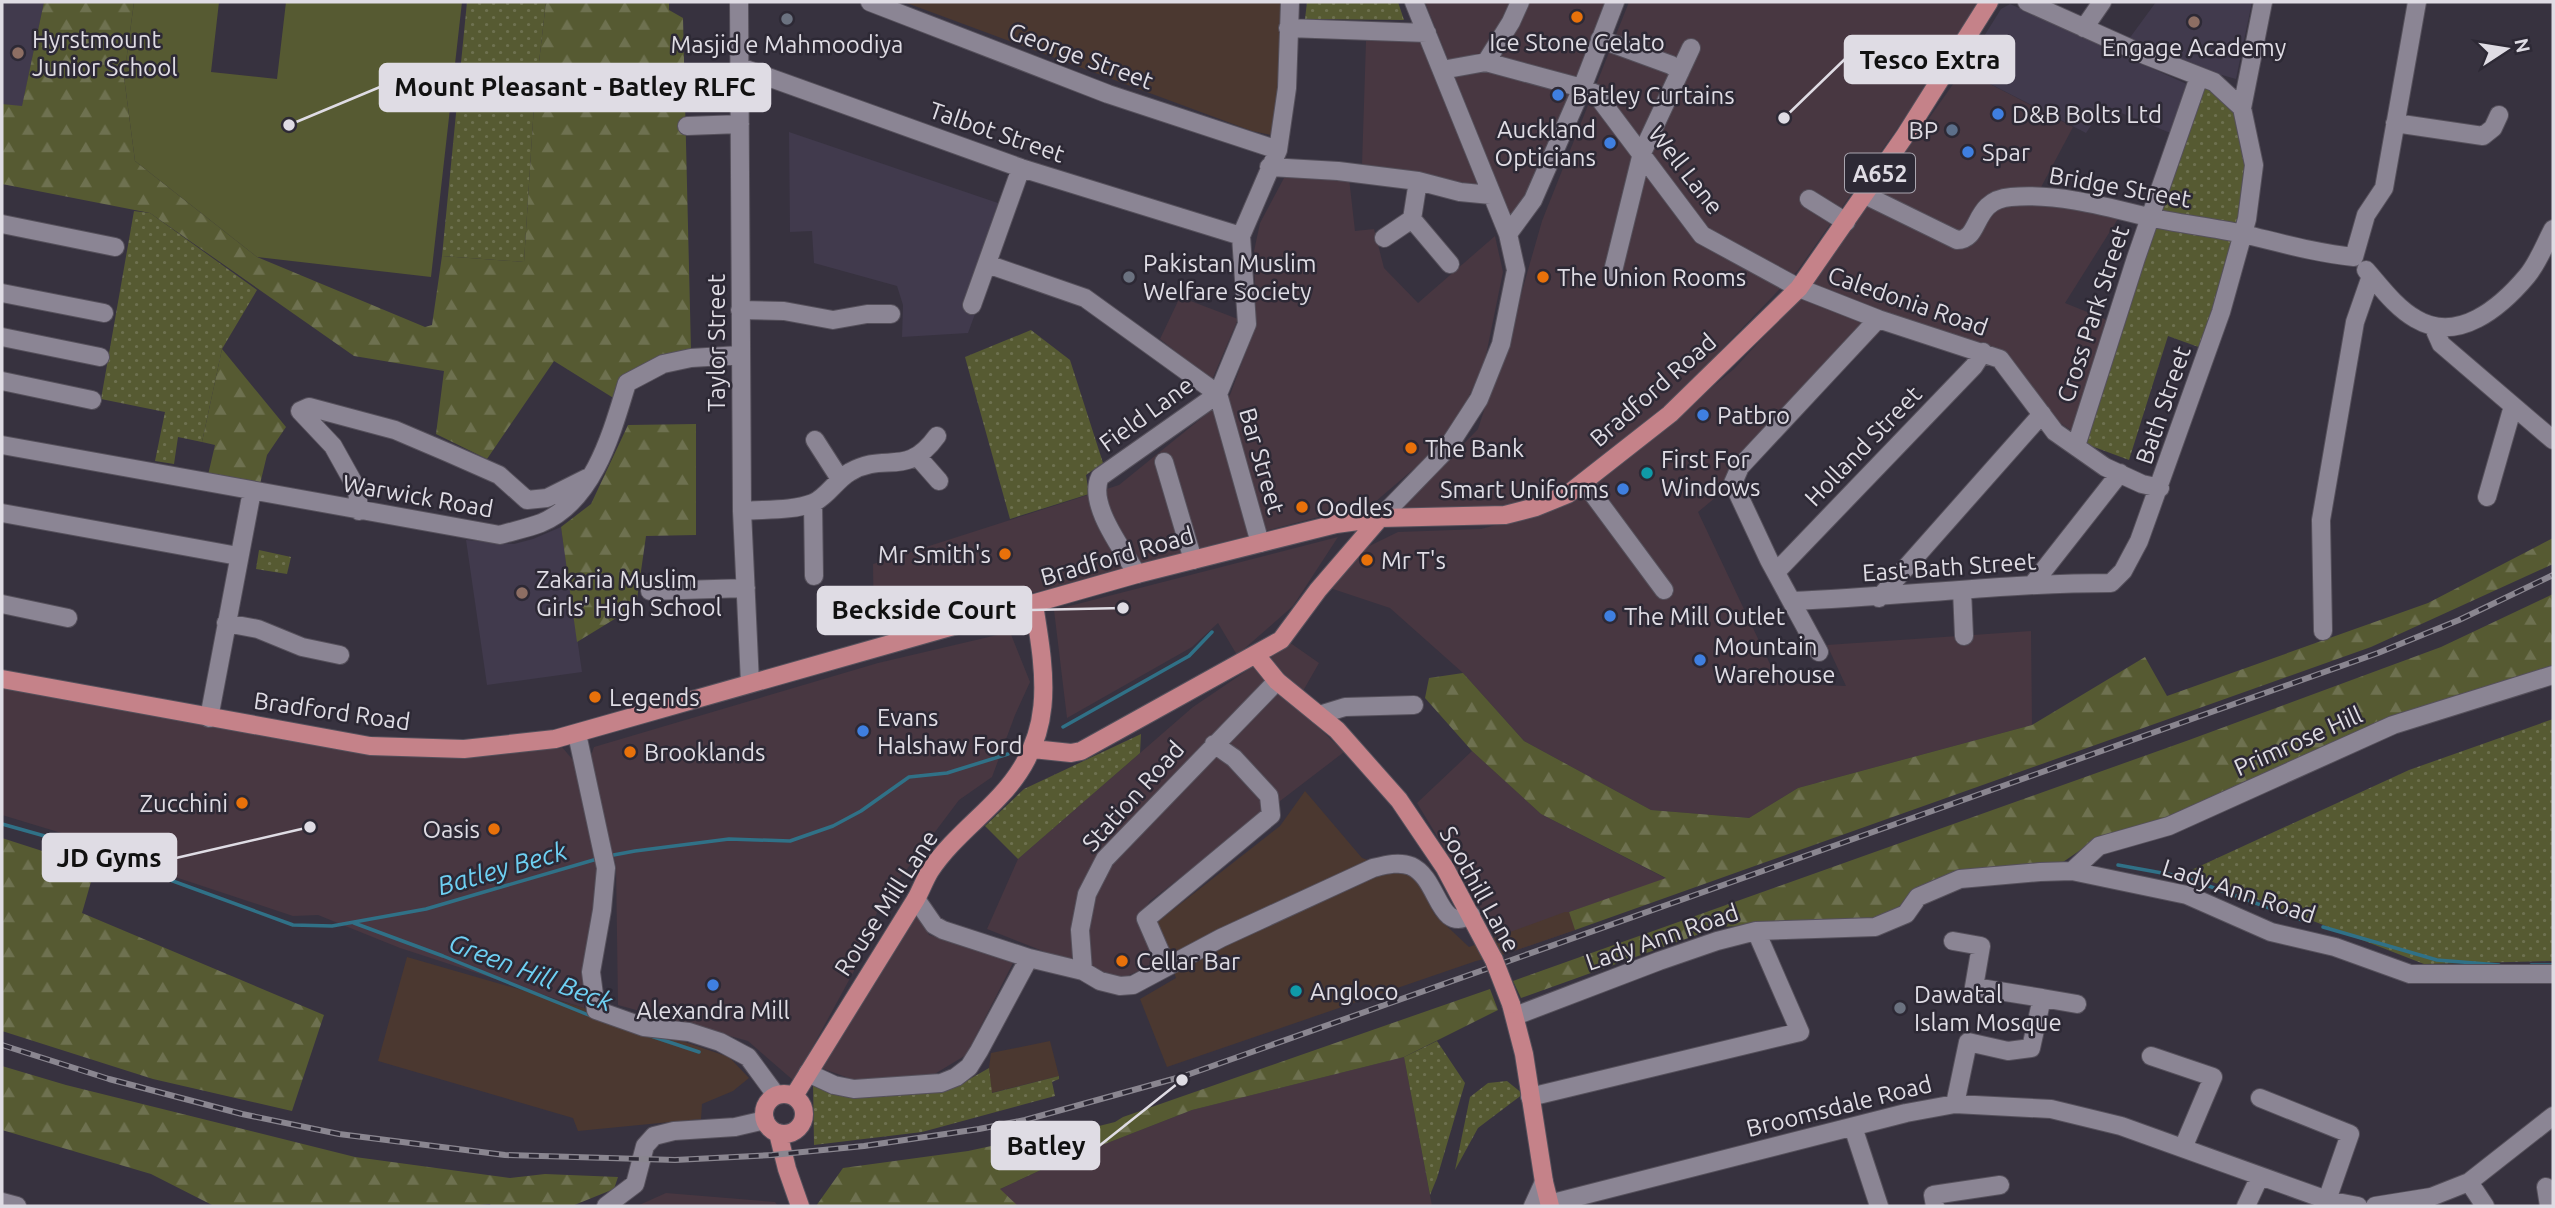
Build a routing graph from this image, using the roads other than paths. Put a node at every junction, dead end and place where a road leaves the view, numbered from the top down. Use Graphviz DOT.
graph roads {
  1 [pos="739,2"];
  2 [pos="870,2"];
  3 [pos="1290,2"];
  4 [pos="1414,2"];
  5 [pos="1520,2"];
  6 [pos="1615,2"];
  7 [pos="1989,2"];
  8 [pos="2027,2"];
  9 [pos="2102,2"];
  10 [pos="2263,2"];
  11 [pos="2417,2"];
  12 [pos="1288,28"];
  13 [pos="2084,28"];
  14 [pos="1427,33"];
  15 [pos="1600,39"];
  16 [pos="1691,48"];
  17 [pos="1486,62"];
  18 [pos="740,67"];
  19 [pos="1442,70"];
  20 [pos="1680,72"];
  21 [pos="2199,77"];
  22 [pos="1582,88"];
  23 [pos="2242,108"];
  24 [pos="2499,115"];
  25 [pos="2395,123"];
  26 [pos="740,124"];
  27 [pos="687,126"];
  28 [pos="1278,150"];
  29 [pos="1642,153"];
  30 [pos="1269,167"];
  31 [pos="1021,168"];
  32 [pos="1418,181"];
  33 [pos="1491,195"];
  34 [pos="1864,195"];
  35 [pos="1810,199"];
  36 [pos="2149,217"];
  37 [pos="1412,219"];
  38 [pos="1846,222"];
  39 [pos="2,223"];
  40 [pos="2553,229"];
  41 [pos="2,231"];
  42 [pos="1508,234"];
  43 [pos="2242,234"];
  44 [pos="1241,236"];
  45 [pos="1384,238"];
  46 [pos="2354,257"];
  47 [pos="987,264"];
  48 [pos="1450,264"];
  49 [pos="1613,271"];
  50 [pos="2371,276"];
  51 [pos="1799,288"];
  52 [pos="2,293"];
  53 [pos="972,306"];
  54 [pos="740,310"];
  55 [pos="104,313"];
  56 [pos="891,314"];
  57 [pos="1878,319"];
  58 [pos="2433,326"];
  59 [pos="2,337"];
  60 [pos="1983,352"];
  61 [pos="740,355"];
  62 [pos="100,358"];
  63 [pos="2,381"];
  64 [pos="1218,394"];
  65 [pos="92,400"];
  66 [pos="2513,406"];
  67 [pos="2042,414"];
  68 [pos="937,436"];
  69 [pos="815,440"];
  70 [pos="2553,440"];
  71 [pos="2,444"];
  72 [pos="2076,446"];
  73 [pos="917,456"];
  74 [pos="1164,462"];
  75 [pos="2120,473"];
  76 [pos="590,477"];
  77 [pos="840,479"];
  78 [pos="939,481"];
  79 [pos="1584,482"];
  80 [pos="2160,488"];
  81 [pos="251,491"];
  82 [pos="2487,497"];
  83 [pos="813,503"];
  84 [pos="359,511"];
  85 [pos="742,511"];
  86 [pos="2,513"];
  87 [pos="1380,518"];
  88 [pos="1260,543"];
  89 [pos="239,556"];
  90 [pos="1193,560"];
  91 [pos="1776,572"];
  92 [pos="1137,574"];
  93 [pos="814,576"];
  94 [pos="2111,583"];
  95 [pos="2032,586"];
  96 [pos="746,588"];
  97 [pos="1664,590"];
  98 [pos="1962,590"];
  99 [pos="650,591"];
  100 [pos="1879,598"];
  101 [pos="1791,601"];
  102 [pos="2,604"];
  103 [pos="1034,605"];
  104 [pos="68,618"];
  105 [pos="226,623"];
  106 [pos="2323,631"];
  107 [pos="1964,636"];
  108 [pos="1819,652"];
  109 [pos="340,655"];
  110 [pos="1256,655"];
  111 [pos="2553,675"];
  112 [pos="2,678"];
  113 [pos="1277,681"];
  114 [pos="750,683"];
  115 [pos="1414,705"];
  116 [pos="1320,715"];
  117 [pos="209,718"];
  118 [pos="577,734"];
  119 [pos="1214,744"];
  120 [pos="1032,749"];
  121 [pos="2072,871"];
  122 [pos="916,899"];
  123 [pos="1471,915"];
  124 [pos="1756,931"];
  125 [pos="1952,941"];
  126 [pos="1029,958"];
  127 [pos="1166,965"];
  128 [pos="1083,971"];
  129 [pos="2553,974"];
  130 [pos="2042,998"];
  131 [pos="2077,1004"];
  132 [pos="1513,1010"];
  133 [pos="2151,1056"];
  134 [pos="808,1073"];
  135 [pos="785,1095"];
  136 [pos="1530,1097"];
  137 [pos="2260,1098"];
  138 [pos="1955,1104"];
  139 [pos="2553,1116"];
  140 [pos="765,1120"];
  141 [pos="1853,1127"];
  142 [pos="786,1132"];
  143 [pos="2183,1147"];
  144 [pos="2260,1176"];
  145 [pos="2469,1182"];
  146 [pos="2000,1185"];
  147 [pos="2546,1187"];
  148 [pos="797,1200"];
  149 [pos="2327,1200"];
  150 [pos="2,1202"];
  151 [pos="1544,1205"];
  152 [pos="17,1206"];
  153 [pos="606,1206"];
  154 [pos="1879,1206"];
  155 [pos="1935,1206"];
  156 [pos="2246,1206"];
  157 [pos="2358,1206"];
  158 [pos="2375,1206"];
  159 [pos="2485,1206"];
  160 [pos="2549,1206"];
  1 -- 18 [label="street, Taylor Street"];
  2 -- 28 [label="street, George Street"];
  3 -- 12 [label="street, Field Lane"];
  4 -- 14 [label="street"];
  5 -- 17 [label="street"];
  6 -- 15 [label="street"];
  7 -- 34 [label="main road, Bradford Road / A652"];
  8 -- 13 [label="street"];
  9 -- 13 [label="street"];
  10 -- 23 [label="street"];
  11 -- 25 [label="street"];
  12 -- 14 [label="street"];
  12 -- 28 [label="street, Field Lane"];
  13 -- 21 [label="street"];
  14 -- 19 [label="street"];
  15 -- 20 [label="street"];
  15 -- 22 [label="street"];
  16 -- 20 [label="street"];
  17 -- 19 [label="street"];
  17 -- 22 [label="street"];
  18 -- 26 [label="street, Taylor Street"];
  18 -- 31 [label="street, Talbot Street"];
  19 -- 33 [label="street"];
  20 -- 29 [label="street"];
  21 -- 23 [label="street"];
  21 -- 36 [label="street, Cross Park Street"];
  22 -- 29 [label="street, Well Lane"];
  22 -- 42 [label="street"];
  23 -- 43 [label="street, Bath Street"];
  24 -- 25 [label="street"];
  25 -- 46 [label="street"];
  26 -- 27 [label="street"];
  26 -- 54 [label="street, Taylor Street"];
  28 -- 30 [label="street, Field Lane"];
  29 -- 49 [label="street"];
  29 -- 51 [label="street, Well Lane"];
  30 -- 32 [label="street"];
  30 -- 44 [label="street, Field Lane"];
  31 -- 44 [label="street, Talbot Street"];
  31 -- 47 [label="street"];
  32 -- 33 [label="street"];
  32 -- 37 [label="street"];
  33 -- 42 [label="street"];
  34 -- 36 [label="street, Bridge Street"];
  34 -- 38 [label="main road, Bradford Road / A652"];
  35 -- 38 [label="street"];
  36 -- 43 [label="street, Bridge Street"];
  36 -- 72 [label="street, Cross Park Street"];
  37 -- 45 [label="street"];
  37 -- 48 [label="street"];
  38 -- 51 [label="main road, Bradford Road / A652"];
  39 -- 41 [label="street"];
  40 -- 58 [label="street"];
  42 -- 87 [label="street"];
  43 -- 46 [label="street, Bridge Street"];
  43 -- 80 [label="street, Bath Street"];
  44 -- 64 [label="street, Field Lane"];
  46 -- 50 [label="street"];
  47 -- 53 [label="street"];
  47 -- 64 [label="street"];
  50 -- 58 [label="street"];
  50 -- 106 [label="street"];
  51 -- 57 [label="street, Caledonia Road"];
  51 -- 79 [label="main road, Bradford Road / A652"];
  52 -- 55 [label="street"];
  54 -- 56 [label="street"];
  54 -- 61 [label="street, Taylor Street"];
  57 -- 60 [label="street, Caledonia Road"];
  57 -- 91 [label="street"];
  58 -- 66 [label="street"];
  59 -- 62 [label="street"];
  60 -- 67 [label="street, Caledonia Road"];
  60 -- 91 [label="street, Holland Street"];
  61 -- 76 [label="street, Warwick Road"];
  61 -- 85 [label="street, Taylor Street"];
  63 -- 65 [label="street"];
  64 -- 88 [label="street, Bar Street"];
  64 -- 92 [label="street, Field Lane"];
  66 -- 70 [label="street"];
  66 -- 82 [label="street"];
  67 -- 72 [label="street, Caledonia Road"];
  67 -- 100 [label="street"];
  68 -- 73 [label="street"];
  69 -- 77 [label="street"];
  71 -- 81 [label="street, Warwick Road"];
  72 -- 75 [label="street, Caledonia Road"];
  73 -- 77 [label="street"];
  73 -- 78 [label="street"];
  74 -- 90 [label="street"];
  75 -- 80 [label="street, Caledonia Road"];
  75 -- 95 [label="street"];
  76 -- 84 [label="street, Warwick Road"];
  76 -- 84 [label="street"];
  77 -- 83 [label="street"];
  79 -- 87 [label="main road, Bradford Road / A652"];
  79 -- 97 [label="street"];
  80 -- 94 [label="street, Bath Street"];
  81 -- 84 [label="street, Warwick Road"];
  81 -- 89 [label="street"];
  83 -- 85 [label="street"];
  83 -- 93 [label="street"];
  85 -- 96 [label="street, Taylor Street"];
  86 -- 89 [label="street"];
  87 -- 88 [label="main road, Bradford Road / A652"];
  87 -- 110 [label="main road"];
  88 -- 90 [label="main road, Bradford Road / A652"];
  89 -- 105 [label="street"];
  90 -- 92 [label="main road, Bradford Road / A652"];
  91 -- 101 [label="street"];
  92 -- 103 [label="main road, Bradford Road / A652"];
  94 -- 95 [label="street, East Bath Street"];
  95 -- 98 [label="street, East Bath Street"];
  96 -- 99 [label="street"];
  96 -- 114 [label="street, Taylor Street"];
  98 -- 100 [label="street, East Bath Street"];
  98 -- 107 [label="street"];
  100 -- 101 [label="street, East Bath Street"];
  101 -- 108 [label="street"];
  102 -- 104 [label="street"];
  103 -- 114 [label="main road, Bradford Road / A652"];
  103 -- 120 [label="main road, Rouse Mill Lane"];
  105 -- 109 [label="street"];
  105 -- 117 [label="street"];
  110 -- 113 [label="main road, Soothill Lane"];
  110 -- 120 [label="main road"];
  111 -- 121 [label="street, Primrose Hill"];
  112 -- 117 [label="main road, Bradford Road / A652"];
  113 -- 116 [label="main road, Soothill Lane"];
  113 -- 119 [label="street, Station Road"];
  114 -- 118 [label="main road, Bradford Road / A652"];
  115 -- 116 [label="street"];
  116 -- 123 [label="main road, Soothill Lane"];
  117 -- 118 [label="main road, Bradford Road / A652"];
  118 -- 135 [label="street"];
  119 -- 127 [label="street"];
  119 -- 128 [label="street, Station Road"];
  120 -- 122 [label="main road, Rouse Mill Lane"];
  121 -- 124 [label="street, Lady Ann Road"];
  121 -- 129 [label="street, Lady Ann Road"];
  122 -- 126 [label="street"];
  122 -- 134 [label="main road, Rouse Mill Lane"];
  123 -- 127 [label="street"];
  123 -- 132 [label="main road, Soothill Lane, bridge"];
  124 -- 132 [label="street, Lady Ann Road"];
  124 -- 136 [label="street"];
  125 -- 130 [label="street"];
  126 -- 128 [label="street"];
  126 -- 134 [label="street"];
  127 -- 128 [label="street"];
  130 -- 131 [label="street"];
  130 -- 138 [label="street"];
  132 -- 136 [label="main road, Soothill Lane"];
  133 -- 143 [label="street"];
  134 -- 135 [label="main road, Rouse Mill Lane"];
  135 -- 140 [label="main road"];
  135 -- 142 [label="main road"];
  136 -- 151 [label="main road, Soothill Lane"];
  137 -- 149 [label="street"];
  138 -- 141 [label="street, Broomsdale Road"];
  138 -- 143 [label="street, Broomsdale Road"];
  139 -- 145 [label="street"];
  140 -- 142 [label="main road"];
  140 -- 153 [label="street"];
  141 -- 151 [label="street, Broomsdale Road"];
  141 -- 154 [label="street"];
  142 -- 148 [label="main road"];
  143 -- 144 [label="street, Broomsdale Road"];
  144 -- 149 [label="street, Broomsdale Road"];
  144 -- 156 [label="street"];
  145 -- 158 [label="street"];
  145 -- 159 [label="street"];
  146 -- 155 [label="street"];
  147 -- 160 [label="street"];
  149 -- 157 [label="street, Broomsdale Road"];
  150 -- 152 [label="street"];
}
